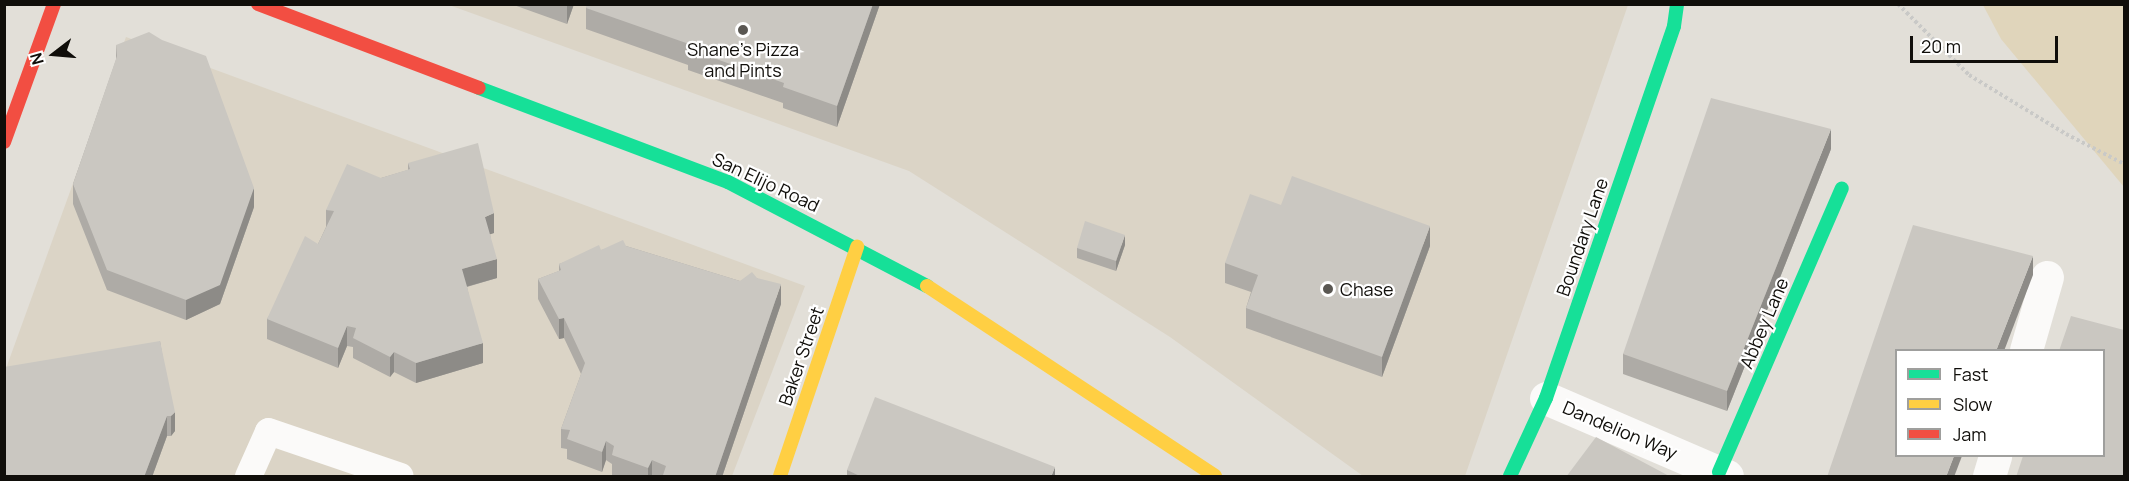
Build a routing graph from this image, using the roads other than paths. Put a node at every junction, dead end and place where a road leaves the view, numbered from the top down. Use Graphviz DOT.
graph roads {
  1 [pos="54,4"];
  2 [pos="258,4"];
  3 [pos="1677,4"];
  4 [pos="4,142"];
  5 [pos="1842,188"];
  6 [pos="857,247"];
  7 [pos="2047,276"];
  8 [pos="2027,349"];
  9 [pos="1546,398"];
  10 [pos="1995,457"];
  11 [pos="1723,474"];
  12 [pos="248,477"];
  13 [pos="400,477"];
  14 [pos="780,477"];
  15 [pos="1215,477"];
  16 [pos="1510,477"];
  17 [pos="1989,477"];
  1 -- 4 [label="main road"];
  2 -- 6 [label="main road, San Elijo Road"];
  3 -- 9 [label="main road, Boundary Lane"];
  5 -- 11 [label="main road, Abbey Lane"];
  6 -- 14 [label="main road, Baker Street"];
  6 -- 15 [label="main road, San Elijo Road"];
  7 -- 8 [label="street"];
  9 -- 11 [label="street, Dandelion Way"];
  9 -- 16 [label="main road, Boundary Lane"];
  10 -- 17 [label="street"];
  12 -- 13 [label="lane"];
}
